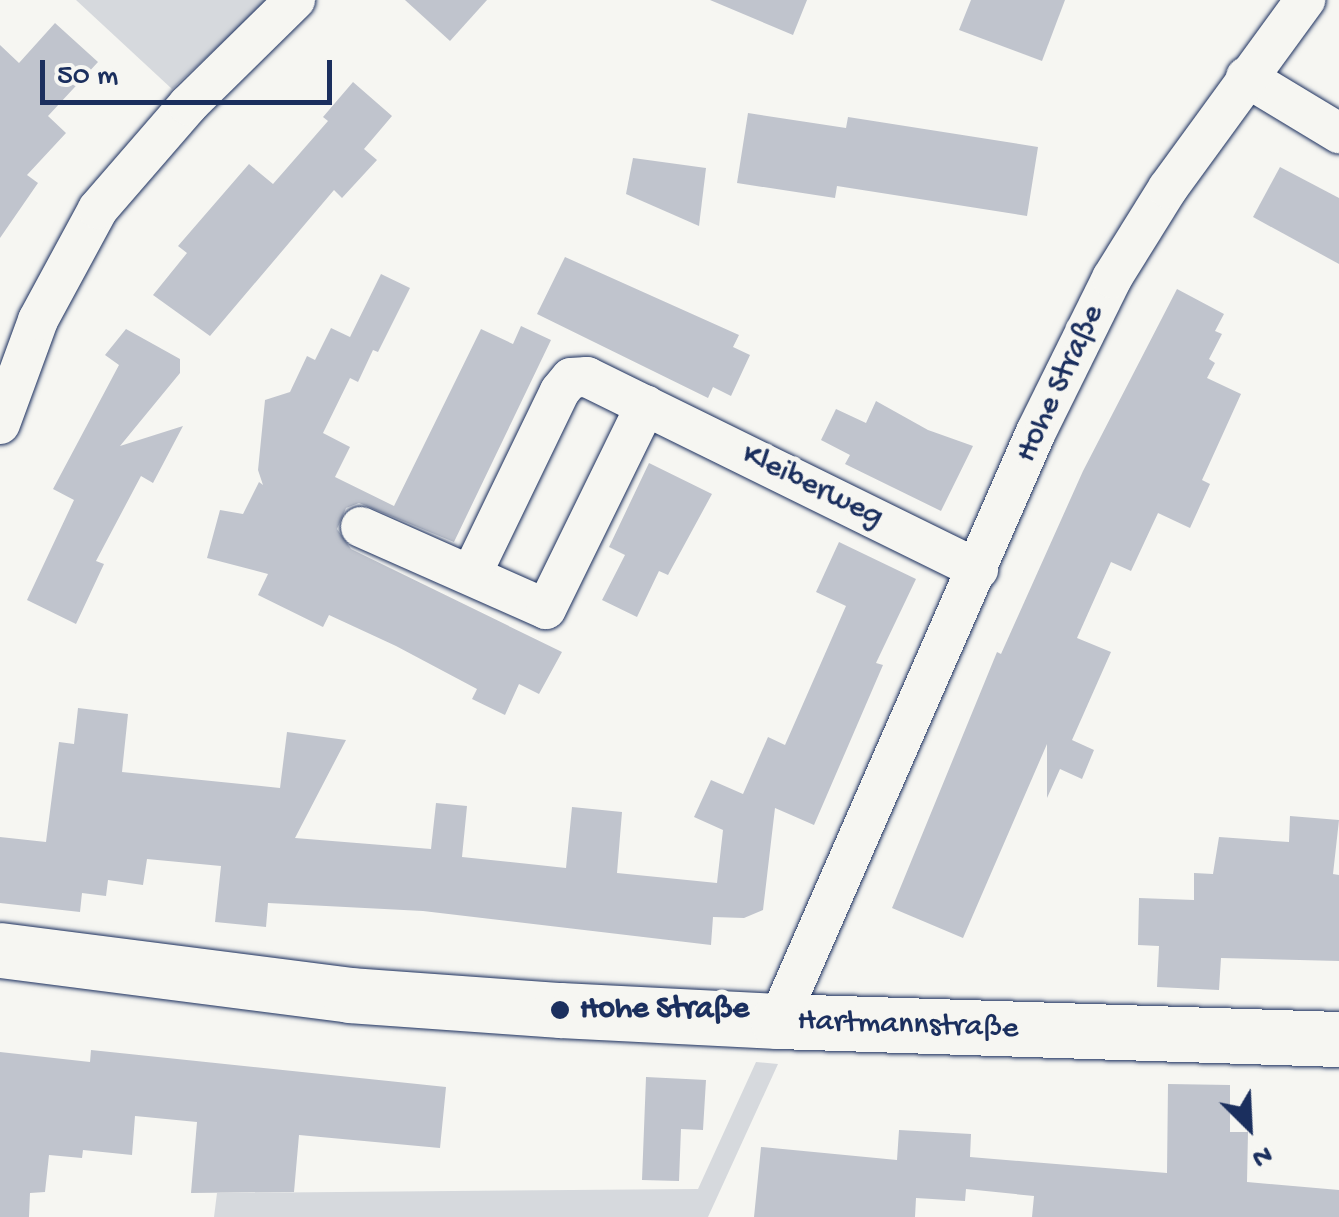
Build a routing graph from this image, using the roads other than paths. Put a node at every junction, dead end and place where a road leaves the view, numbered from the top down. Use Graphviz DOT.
graph roads {
  1 [pos="295,0"];
  2 [pos="1306,0"];
  3 [pos="1246,77"];
  4 [pos="1339,133"];
  5 [pos="646,406"];
  6 [pos="0,424"];
  7 [pos="361,527"];
  8 [pos="978,569"];
  9 [pos="471,575"];
  10 [pos="0,950"];
  11 [pos="778,1021"];
  12 [pos="1339,1038"];
  1 -- 6 [label="street"];
  2 -- 3 [label="street, Hohe Straße"];
  3 -- 4 [label="street"];
  3 -- 8 [label="street, Hohe Straße"];
  5 -- 8 [label="street, Kleiberweg"];
  5 -- 9 [label="street, Kleiberweg"];
  5 -- 9 [label="street"];
  7 -- 9 [label="street"];
  8 -- 11 [label="street, Hohe Straße"];
  10 -- 11 [label="main road, Hartmannstraße"];
  11 -- 12 [label="main road, Hartmannstraße"];
}
